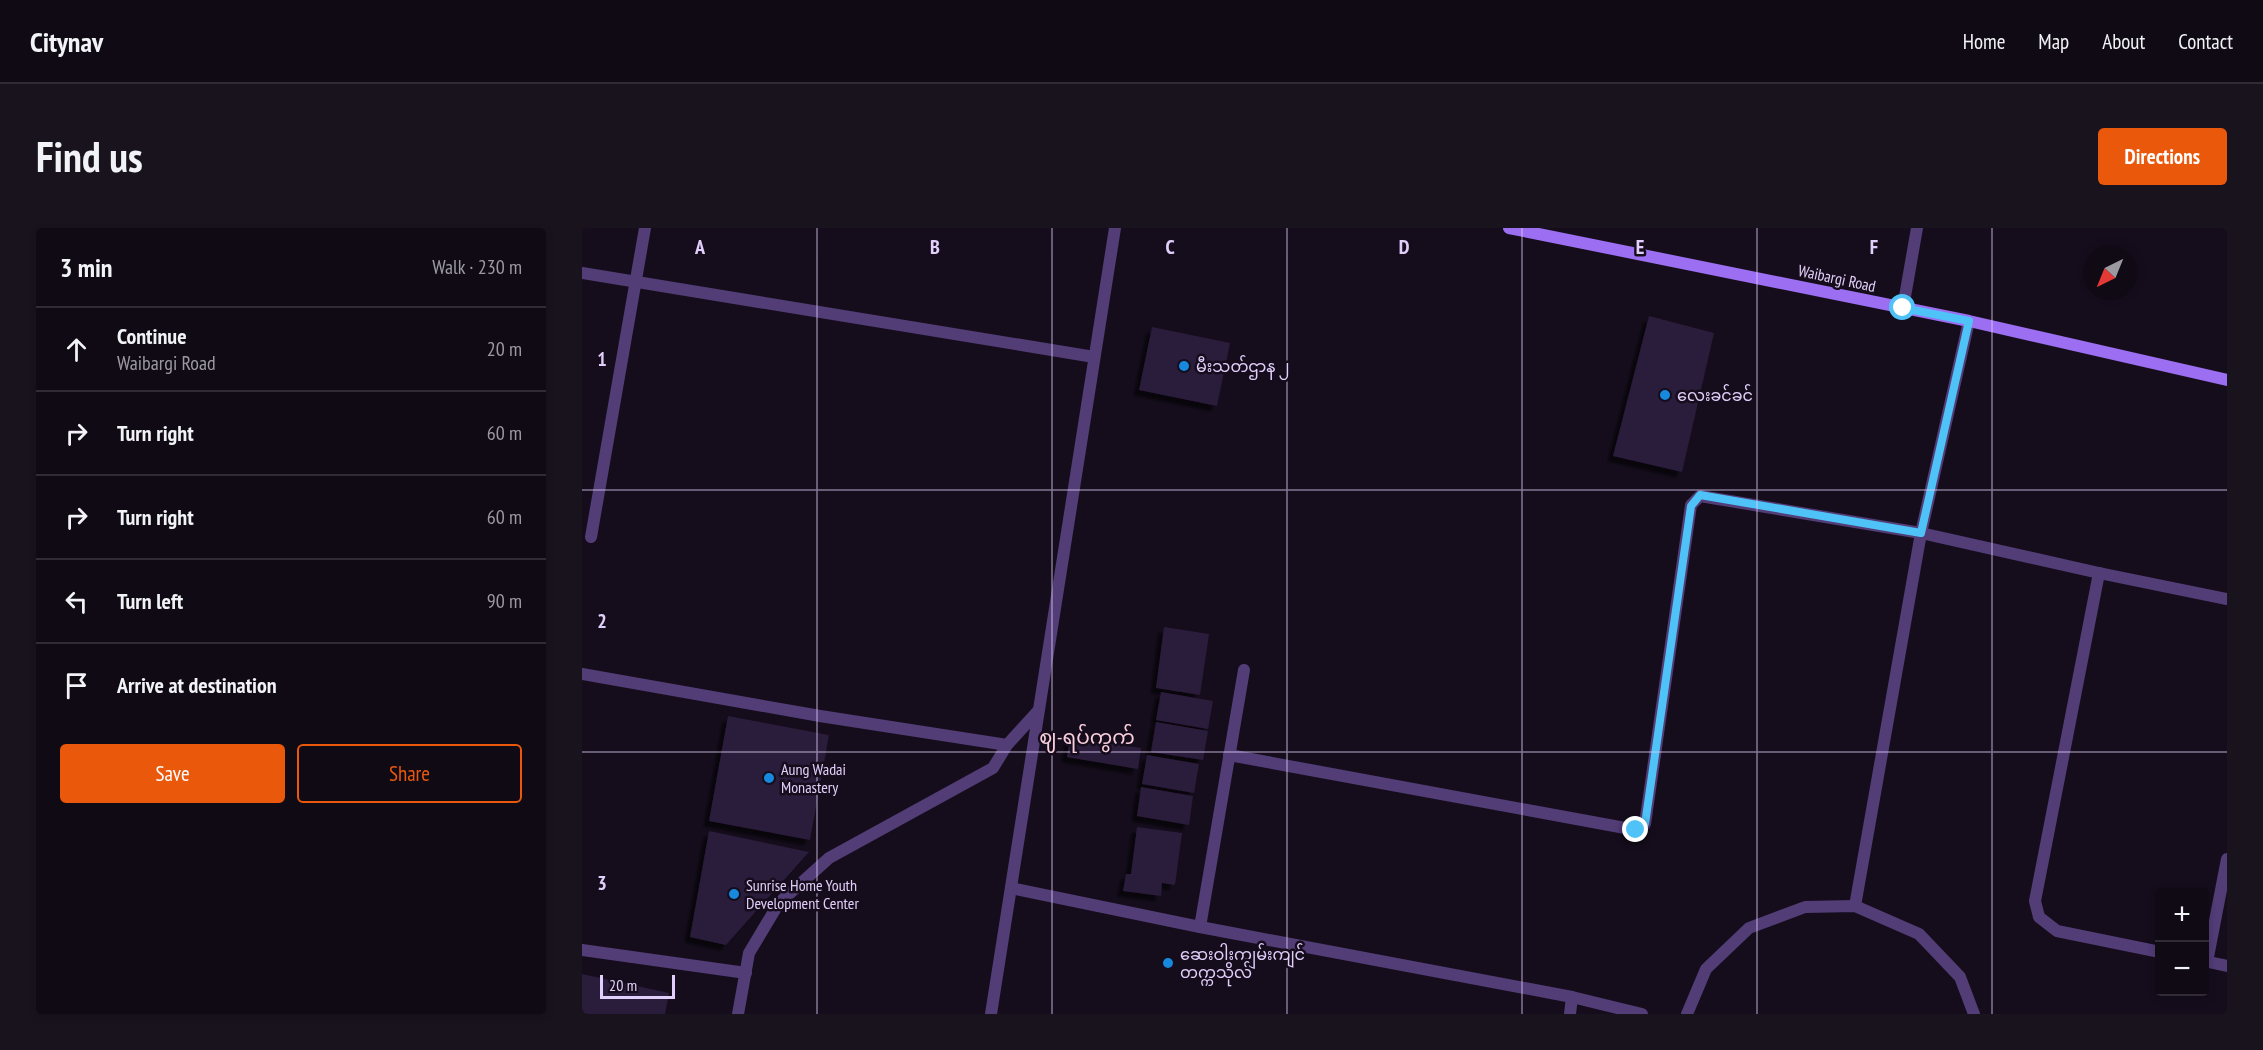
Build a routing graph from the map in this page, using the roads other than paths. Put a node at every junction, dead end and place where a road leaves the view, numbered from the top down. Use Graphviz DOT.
graph roads {
  1 [pos="645,228"];
  2 [pos="1115,228"];
  3 [pos="1509,228"];
  4 [pos="1917,228"];
  5 [pos="582,273"];
  6 [pos="634,281"];
  7 [pos="1903,308"];
  8 [pos="1969,321"];
  9 [pos="1094,357"];
  10 [pos="2227,380"];
  11 [pos="1921,533"];
  12 [pos="591,537"];
  13 [pos="2099,573"];
  14 [pos="2227,599"];
  15 [pos="1244,670"];
  16 [pos="582,674"];
  17 [pos="1038,710"];
  18 [pos="1007,745"];
  19 [pos="1229,755"];
  20 [pos="2227,859"];
  21 [pos="1011,888"];
  22 [pos="1855,906"];
  23 [pos="1200,927"];
  24 [pos="2209,947"];
  25 [pos="582,950"];
  26 [pos="2155,951"];
  27 [pos="2209,963"];
  28 [pos="2227,966"];
  29 [pos="746,973"];
  30 [pos="1572,998"];
  31 [pos="738,1014"];
  32 [pos="991,1014"];
  33 [pos="1570,1014"];
  34 [pos="1642,1014"];
  35 [pos="1687,1014"];
  36 [pos="1974,1014"];
  1 -- 6 [label="street"];
  2 -- 9 [label="street"];
  3 -- 7 [label="street, Waibargi Road"];
  4 -- 7 [label="street"];
  5 -- 6 [label="street"];
  6 -- 9 [label="street"];
  6 -- 12 [label="street"];
  7 -- 8 [label="street, Waibargi Road"];
  8 -- 10 [label="street, Waibargi Road"];
  8 -- 11 [label="street"];
  9 -- 17 [label="street"];
  11 -- 13 [label="street"];
  11 -- 19 [label="street"];
  11 -- 22 [label="street"];
  13 -- 14 [label="street"];
  13 -- 26 [label="street"];
  15 -- 19 [label="street"];
  16 -- 18 [label="street"];
  17 -- 18 [label="street"];
  17 -- 21 [label="street"];
  18 -- 29 [label="street"];
  19 -- 23 [label="street"];
  20 -- 24 [label="street"];
  21 -- 23 [label="street"];
  21 -- 32 [label="street"];
  22 -- 35 [label="street"];
  22 -- 36 [label="street"];
  23 -- 30 [label="street"];
  25 -- 29 [label="street"];
  27 -- 28 [label="street"];
  29 -- 31 [label="street"];
  30 -- 33 [label="street"];
  30 -- 34 [label="street"];
}
